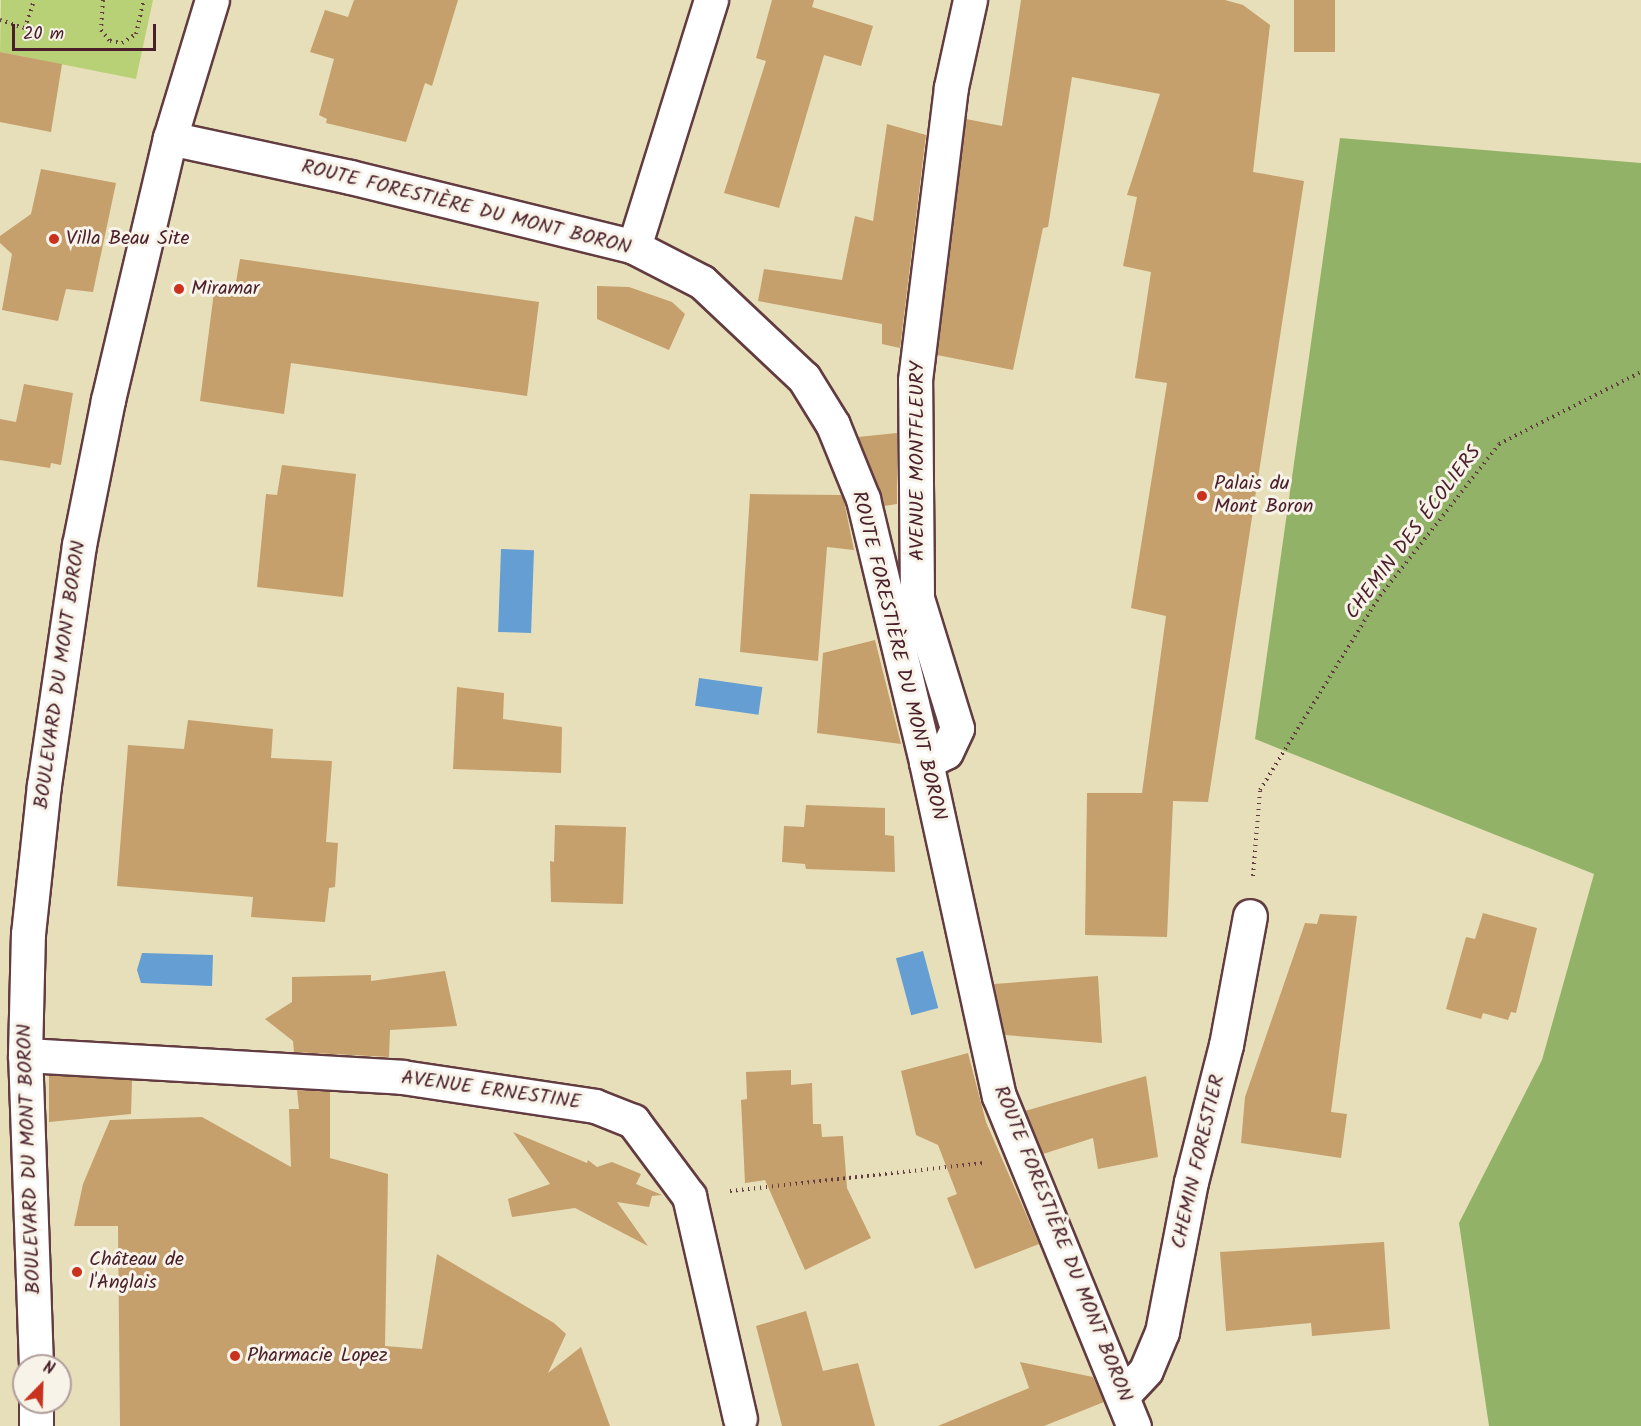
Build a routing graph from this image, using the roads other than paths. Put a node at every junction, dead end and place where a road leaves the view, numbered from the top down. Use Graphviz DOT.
graph roads {
  1 [pos="212,0"];
  2 [pos="711,0"];
  3 [pos="970,0"];
  4 [pos="170,138"];
  5 [pos="634,247"];
  6 [pos="926,762"];
  7 [pos="1250,916"];
  8 [pos="25,1055"];
  9 [pos="36,1354"];
  10 [pos="1122,1396"];
  11 [pos="740,1418"];
  12 [pos="1134,1426"];
  1 -- 4 [label="street, BOULEVARD DU MONT BORON"];
  2 -- 5 [label="street"];
  3 -- 6 [label="street, AVENUE MONTFLEURY"];
  4 -- 5 [label="street, ROUTE FORESTIÈRE DU MONT BORON"];
  4 -- 8 [label="street, BOULEVARD DU MONT BORON"];
  5 -- 6 [label="street, ROUTE FORESTIÈRE DU MONT BORON"];
  6 -- 10 [label="street, ROUTE FORESTIÈRE DU MONT BORON"];
  7 -- 10 [label="street, CHEMIN FORESTIER"];
  8 -- 9 [label="street, BOULEVARD DU MONT BORON"];
  8 -- 11 [label="street, AVENUE ERNESTINE"];
  10 -- 12 [label="street, ROUTE FORESTIÈRE DU MONT BORON"];
}
